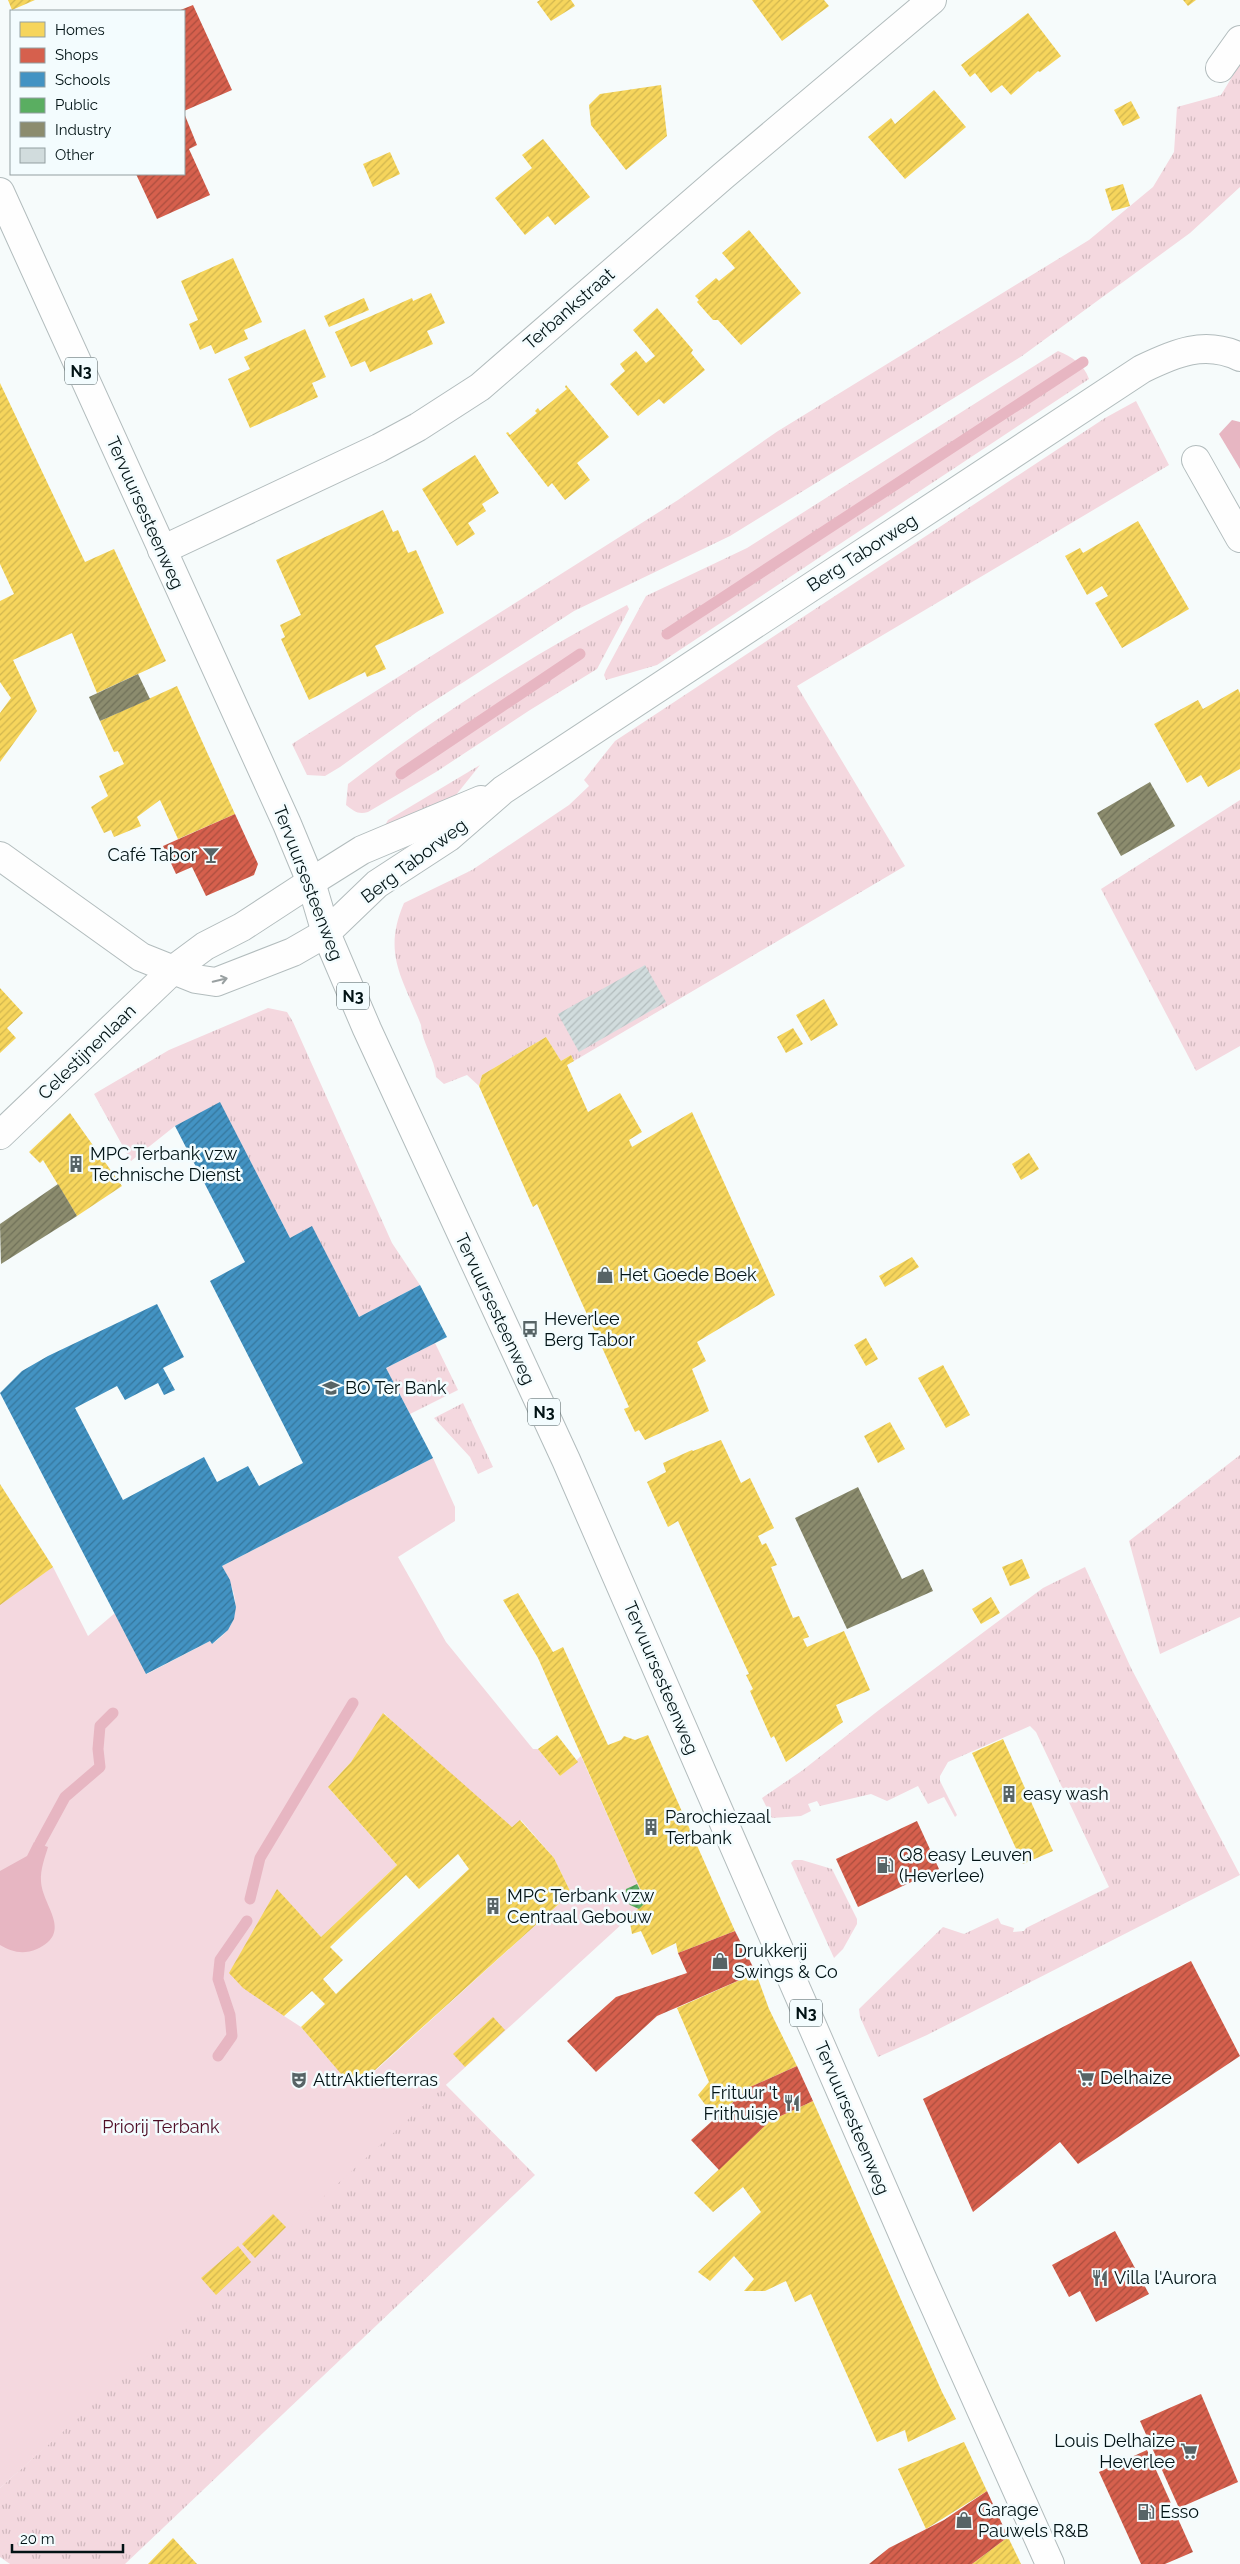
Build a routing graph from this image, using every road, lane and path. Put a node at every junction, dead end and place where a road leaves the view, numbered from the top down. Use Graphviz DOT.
graph roads {
  1 [pos="932,0"];
  2 [pos="1240,40"];
  3 [pos="1220,68"];
  4 [pos="0,192"];
  5 [pos="1237,351"];
  6 [pos="1196,460"];
  7 [pos="1240,538"];
  8 [pos="162,550"];
  9 [pos="503,790"];
  10 [pos="0,856"];
  11 [pos="311,882"];
  12 [pos="326,933"];
  13 [pos="174,969"];
  14 [pos="0,1135"];
  15 [pos="1050,2564"];
  1 -- 8 [label="main road, Terbankstraat"];
  2 -- 3 [label="main road"];
  4 -- 8 [label="main road, Tervuursesteenweg / N3"];
  5 -- 9 [label="main road, Berg Taborweg"];
  6 -- 7 [label="main road"];
  8 -- 11 [label="main road, Tervuursesteenweg / N3"];
  9 -- 11 [label="main road, Berg Taborweg"];
  9 -- 12 [label="main road, Berg Taborweg"];
  10 -- 13 [label="main road, Berg Taborweg"];
  11 -- 12 [label="main road, Tervuursesteenweg / N3"];
  11 -- 13 [label="main road, Berg Taborweg"];
  13 -- 12 [label="main road, Berg Taborweg, one-way"];
  12 -- 15 [label="main road, Tervuursesteenweg / N3"];
  13 -- 14 [label="main road, Celestijnenlaan"];
}
